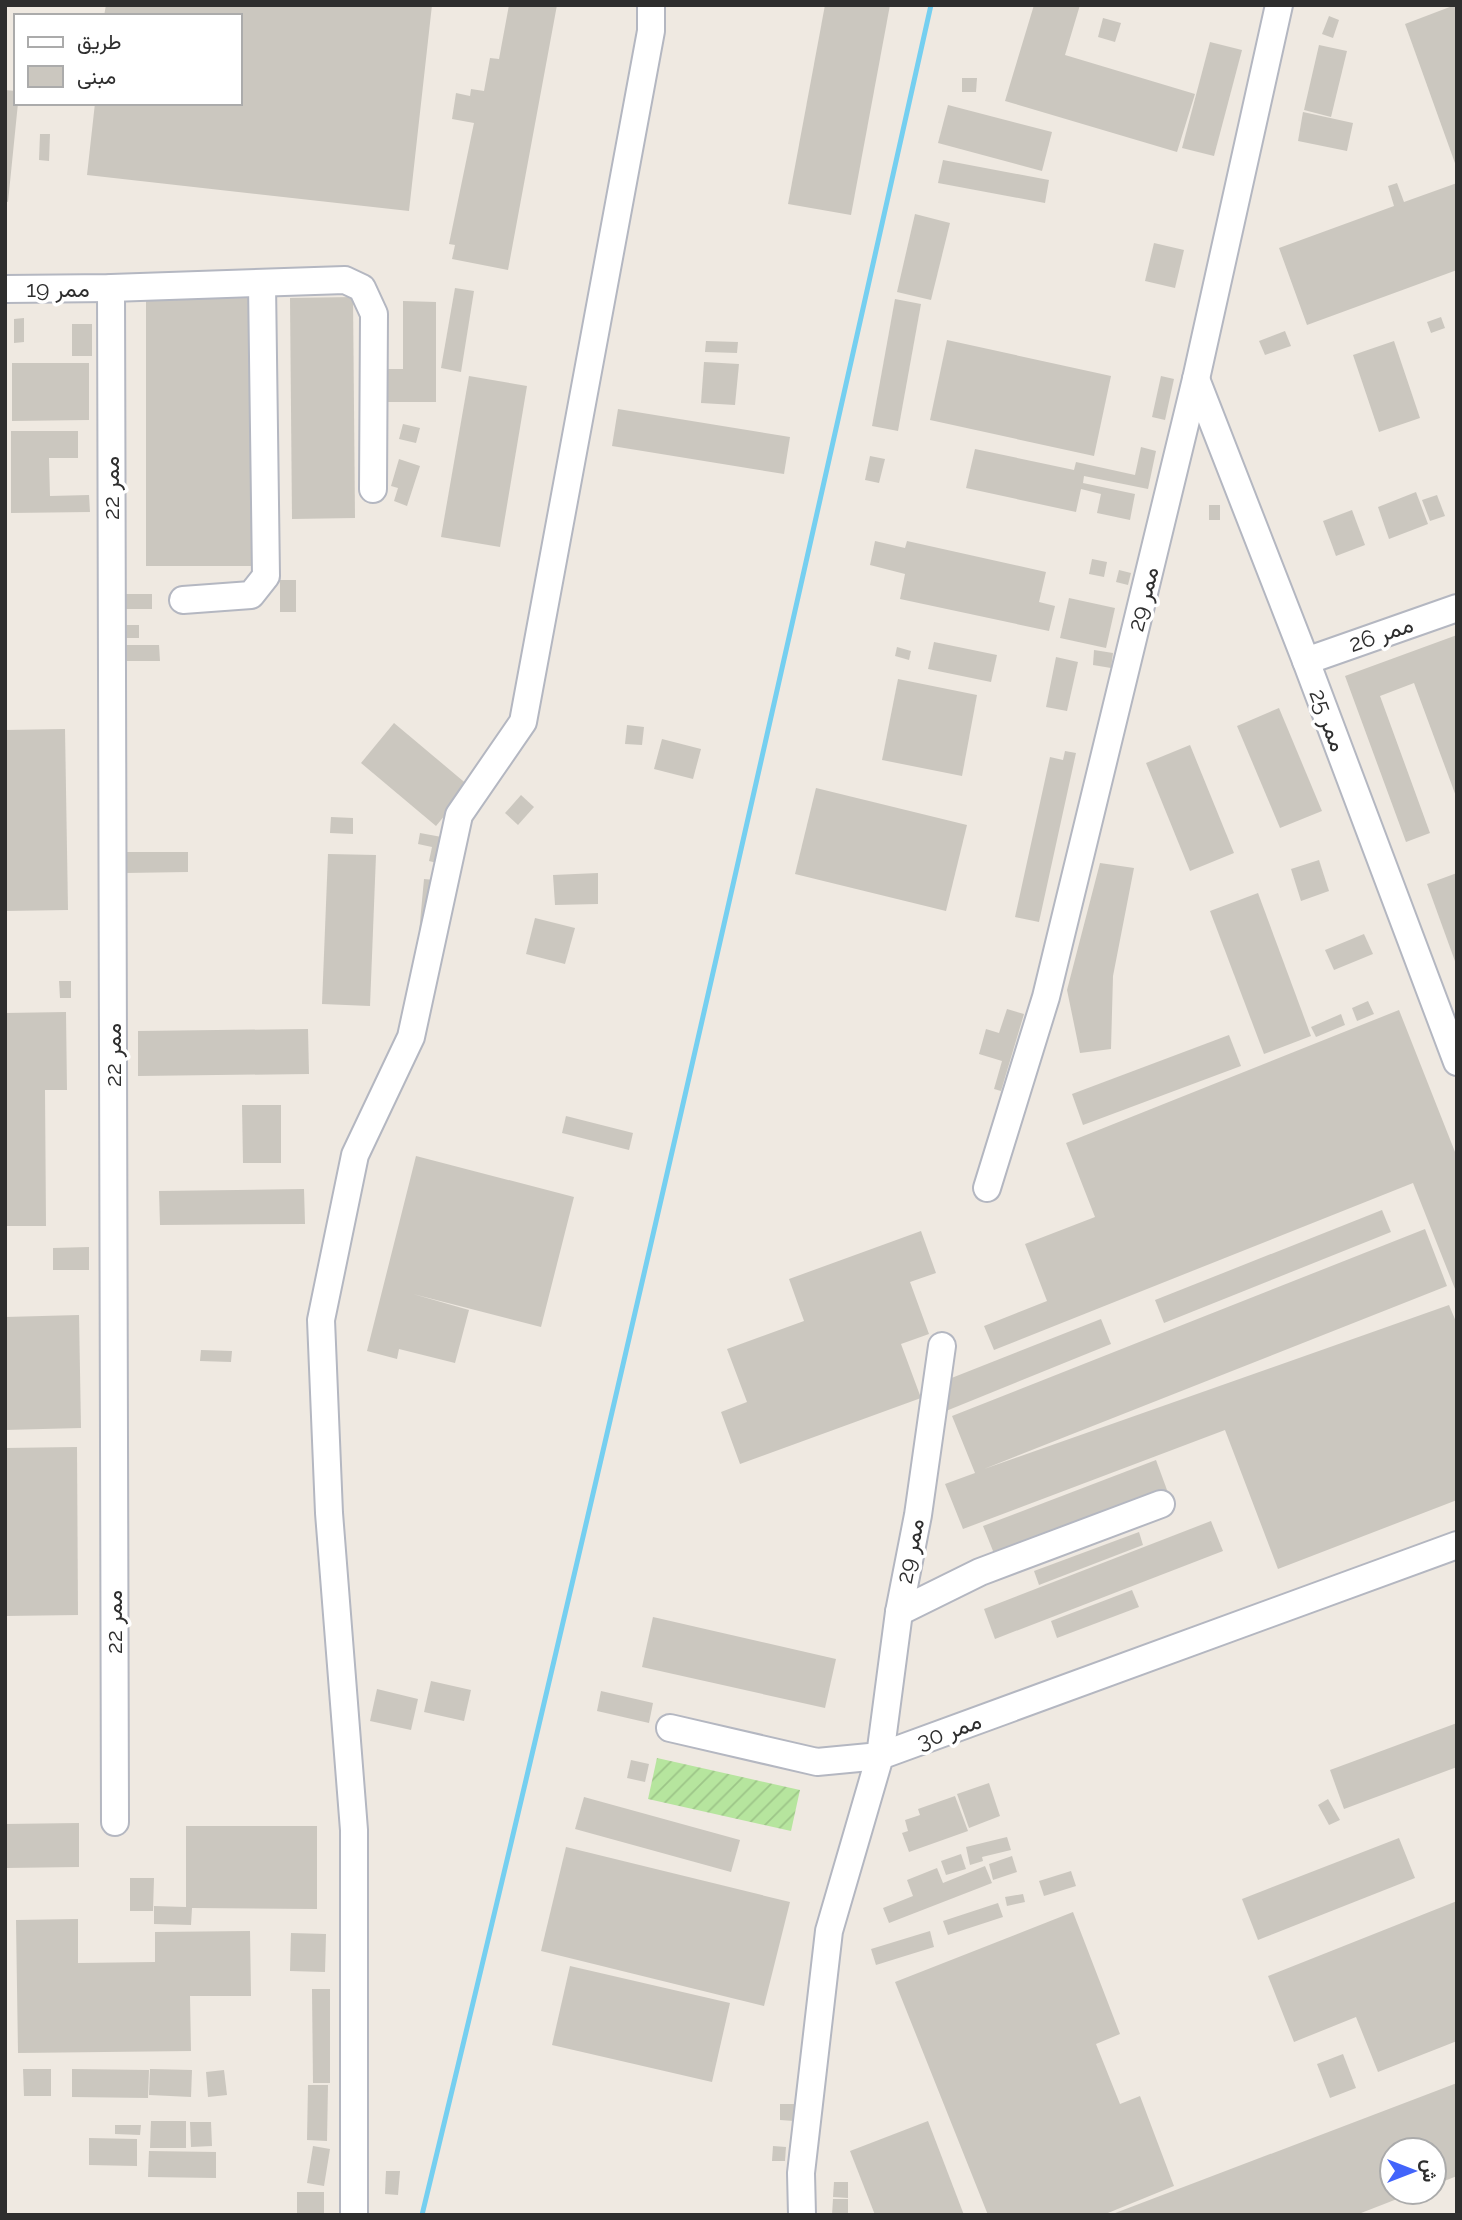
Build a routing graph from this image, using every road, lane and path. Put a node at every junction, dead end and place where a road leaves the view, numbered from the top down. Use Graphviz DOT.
graph roads {
  1 [pos="651,5"];
  2 [pos="1279,5"];
  3 [pos="262,284"];
  4 [pos="5,289"];
  5 [pos="111,289"];
  6 [pos="1196,379"];
  7 [pos="373,489"];
  8 [pos="183,600"];
  9 [pos="1457,608"];
  10 [pos="1306,661"];
  11 [pos="1457,1062"];
  12 [pos="987,1188"];
  13 [pos="942,1346"];
  14 [pos="1161,1504"];
  15 [pos="1457,1545"];
  16 [pos="899,1612"];
  17 [pos="670,1728"];
  18 [pos="880,1756"];
  19 [pos="115,1822"];
  20 [pos="354,2215"];
  21 [pos="802,2215"];
  1 -- 20 [label="lane"];
  2 -- 6 [label="lane, ممر 29"];
  3 -- 5 [label="lane, ممر 19"];
  3 -- 7 [label="lane, ممر 19"];
  3 -- 8 [label="lane"];
  4 -- 5 [label="lane, ممر 19"];
  5 -- 19 [label="lane, ممر 22"];
  6 -- 10 [label="lane, ممر 25"];
  6 -- 12 [label="lane, ممر 29"];
  9 -- 10 [label="lane, ممر 26"];
  10 -- 11 [label="lane, ممر 25"];
  13 -- 16 [label="lane, ممر 29"];
  14 -- 16 [label="lane"];
  15 -- 18 [label="lane, ممر 30"];
  16 -- 18 [label="lane, ممر 29"];
  17 -- 18 [label="lane, ممر 30"];
  18 -- 21 [label="lane"];
}
